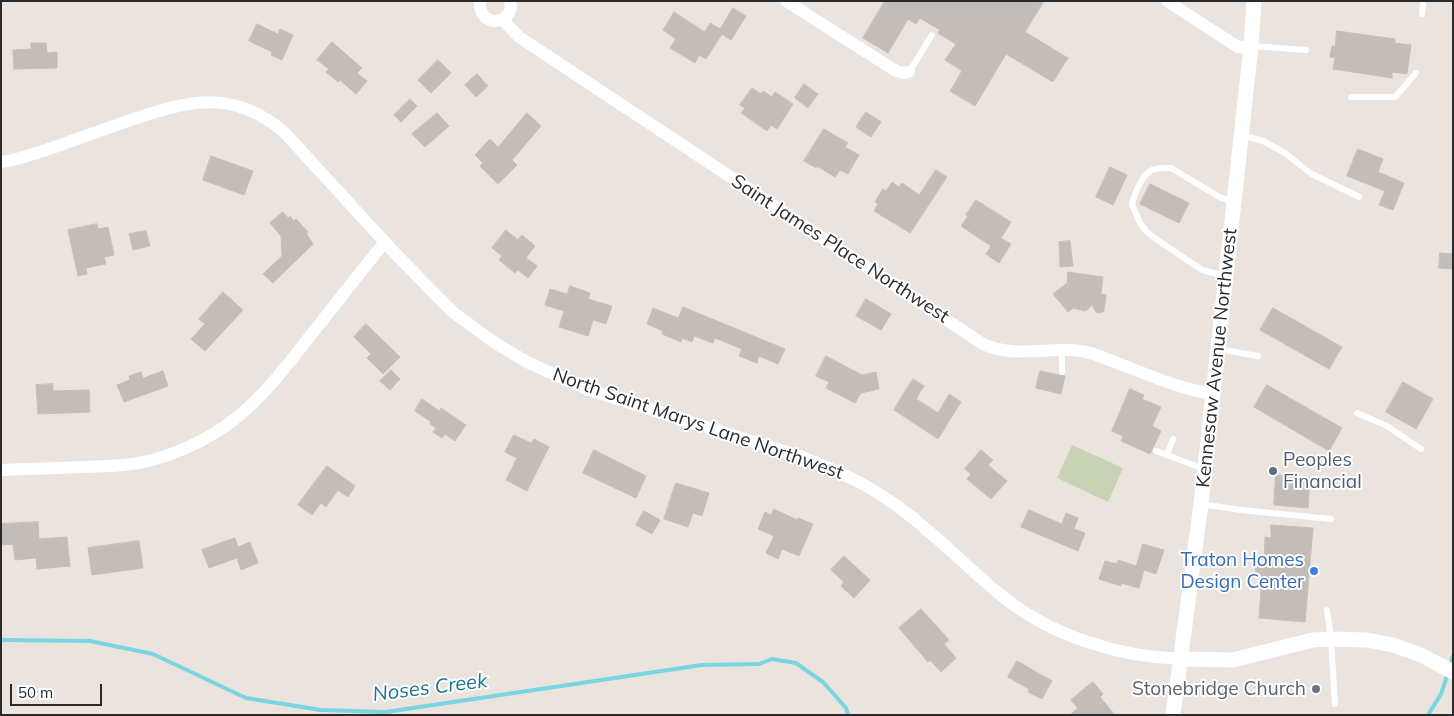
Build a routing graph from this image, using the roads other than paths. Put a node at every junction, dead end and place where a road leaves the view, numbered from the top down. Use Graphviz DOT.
graph roads {
  1 [pos="480,1"];
  2 [pos="510,1"];
  3 [pos="786,1"];
  4 [pos="1166,1"];
  5 [pos="1254,1"];
  6 [pos="1423,3"];
  7 [pos="800,5"];
  8 [pos="1422,14"];
  9 [pos="503,20"];
  10 [pos="932,35"];
  11 [pos="1251,46"];
  12 [pos="1306,50"];
  13 [pos="910,72"];
  14 [pos="1416,73"];
  15 [pos="1351,96"];
  16 [pos="1241,134"];
  17 [pos="1,162"];
  18 [pos="1359,197"];
  19 [pos="1233,201"];
  20 [pos="385,242"];
  21 [pos="1225,276"];
  22 [pos="1217,349"];
  23 [pos="1062,351"];
  24 [pos="1258,356"];
  25 [pos="1062,372"];
  26 [pos="1212,394"];
  27 [pos="1357,413"];
  28 [pos="1173,439"];
  29 [pos="1421,449"];
  30 [pos="1156,451"];
  31 [pos="1167,455"];
  32 [pos="1,470"];
  33 [pos="1204,470"];
  34 [pos="1201,504"];
  35 [pos="1331,519"];
  36 [pos="1327,610"];
  37 [pos="1331,639"];
  38 [pos="1182,659"];
  39 [pos="1447,669"];
  40 [pos="1335,704"];
  41 [pos="1174,715"];
  1 -- 9 [label="street, Saint James Place Northwest"];
  2 -- 9 [label="street"];
  3 -- 7 [label="street"];
  4 -- 11 [label="street"];
  5 -- 11 [label="street, Kennesaw Avenue Northwest"];
  6 -- 8 [label="lane"];
  7 -- 13 [label="street"];
  9 -- 23 [label="street, Saint James Place Northwest"];
  10 -- 13 [label="lane"];
  11 -- 12 [label="lane"];
  11 -- 16 [label="street, Kennesaw Avenue Northwest"];
  14 -- 15 [label="lane"];
  16 -- 18 [label="lane"];
  16 -- 19 [label="street, Kennesaw Avenue Northwest"];
  17 -- 20 [label="street, North Saint Marys Lane Northwest"];
  19 -- 21 [label="street, Kennesaw Avenue Northwest"];
  19 -- 21 [label="lane"];
  20 -- 32 [label="street"];
  20 -- 38 [label="street, North Saint Marys Lane Northwest"];
  21 -- 22 [label="street, Kennesaw Avenue Northwest"];
  22 -- 24 [label="lane"];
  22 -- 26 [label="street, Kennesaw Avenue Northwest"];
  23 -- 25 [label="lane"];
  23 -- 26 [label="street, Saint James Place Northwest"];
  26 -- 33 [label="street, Kennesaw Avenue Northwest"];
  27 -- 29 [label="lane"];
  28 -- 31 [label="lane"];
  30 -- 31 [label="lane"];
  31 -- 33 [label="lane"];
  33 -- 34 [label="street, Kennesaw Avenue Northwest"];
  34 -- 35 [label="lane"];
  34 -- 38 [label="street, Kennesaw Avenue Northwest"];
  36 -- 37 [label="lane"];
  37 -- 38 [label="street"];
  37 -- 39 [label="street"];
  37 -- 40 [label="lane"];
  38 -- 41 [label="street, Kennesaw Avenue Northwest"];
}
